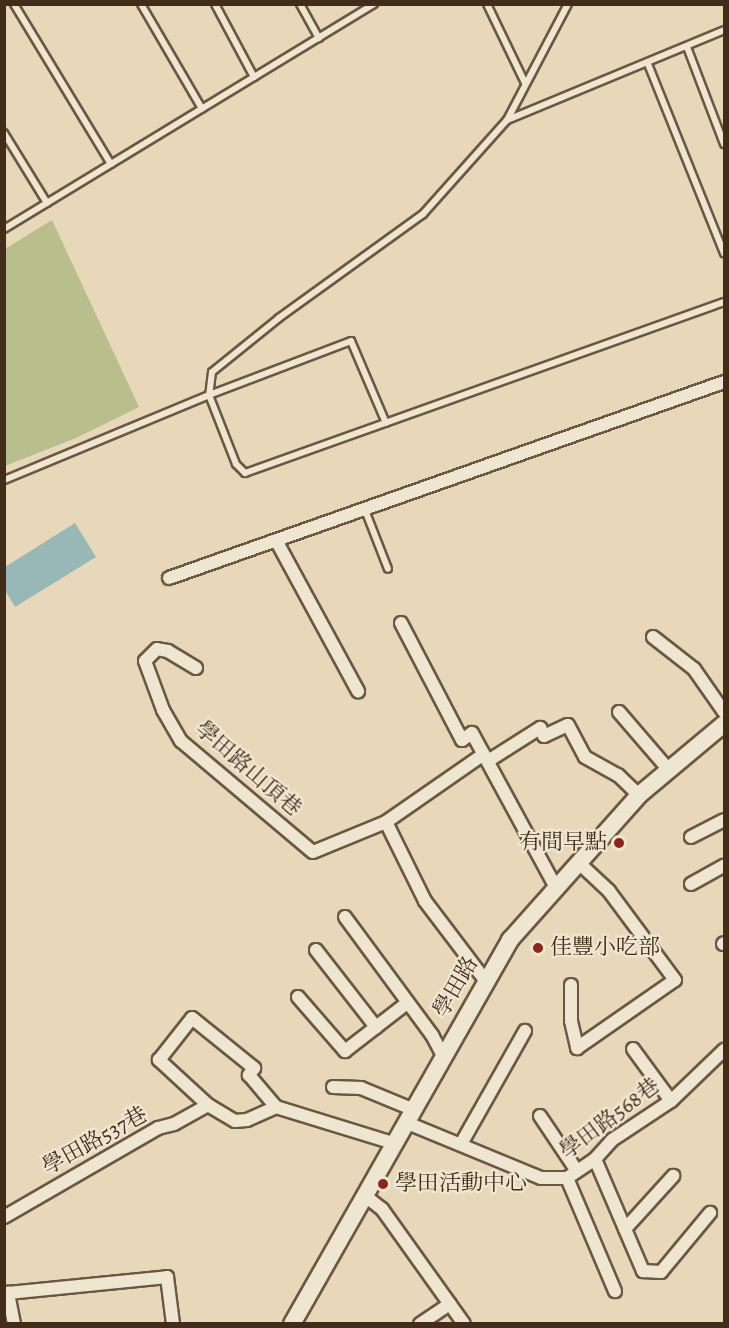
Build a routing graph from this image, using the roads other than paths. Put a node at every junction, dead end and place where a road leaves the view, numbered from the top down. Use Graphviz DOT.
graph roads {
  1 [pos="14,4"];
  2 [pos="141,4"];
  3 [pos="215,4"];
  4 [pos="300,4"];
  5 [pos="374,4"];
  6 [pos="487,4"];
  7 [pos="568,4"];
  8 [pos="724,30"];
  9 [pos="320,38"];
  10 [pos="687,47"];
  11 [pos="648,64"];
  12 [pos="254,77"];
  13 [pos="525,83"];
  14 [pos="202,109"];
  15 [pos="507,120"];
  16 [pos="4,133"];
  17 [pos="724,144"];
  18 [pos="111,164"];
  19 [pos="47,203"];
  20 [pos="4,229"];
  21 [pos="724,253"];
  22 [pos="724,302"];
  23 [pos="724,382"];
  24 [pos="208,395"];
  25 [pos="386,423"];
  26 [pos="4,480"];
  27 [pos="365,510"];
  28 [pos="277,542"];
  29 [pos="388,569"];
  30 [pos="169,578"];
  31 [pos="401,623"];
  32 [pos="653,637"];
  33 [pos="196,668"];
  34 [pos="358,691"];
  35 [pos="619,712"];
  36 [pos="724,712"];
  37 [pos="724,724"];
  38 [pos="486,757"];
  39 [pos="668,769"];
  40 [pos="639,795"];
  41 [pos="724,820"];
  42 [pos="386,822"];
  43 [pos="691,837"];
  44 [pos="578,862"];
  45 [pos="724,866"];
  46 [pos="691,884"];
  47 [pos="555,886"];
  48 [pos="345,917"];
  49 [pos="316,950"];
  50 [pos="485,980"];
  51 [pos="571,985"];
  52 [pos="298,997"];
  53 [pos="407,1002"];
  54 [pos="376,1027"];
  55 [pos="525,1030"];
  56 [pos="633,1049"];
  57 [pos="724,1050"];
  58 [pos="443,1056"];
  59 [pos="333,1086"];
  60 [pos="671,1101"];
  61 [pos="208,1105"];
  62 [pos="276,1107"];
  63 [pos="409,1115"];
  64 [pos="540,1116"];
  65 [pos="393,1143"];
  66 [pos="461,1144"];
  67 [pos="595,1159"];
  68 [pos="572,1174"];
  69 [pos="673,1176"];
  70 [pos="364,1195"];
  71 [pos="710,1213"];
  72 [pos="4,1217"];
  73 [pos="625,1229"];
  74 [pos="615,1291"];
  75 [pos="450,1304"];
  76 [pos="14,1323"];
  77 [pos="174,1323"];
  78 [pos="292,1323"];
  79 [pos="420,1323"];
  80 [pos="464,1323"];
  1 -- 18 [label="lane"];
  2 -- 14 [label="lane"];
  3 -- 12 [label="lane"];
  4 -- 9 [label="lane"];
  5 -- 9 [label="lane"];
  6 -- 13 [label="lane"];
  7 -- 13 [label="lane"];
  8 -- 10 [label="lane"];
  9 -- 12 [label="lane"];
  10 -- 11 [label="lane"];
  10 -- 17 [label="lane"];
  11 -- 15 [label="lane"];
  11 -- 21 [label="lane"];
  12 -- 14 [label="lane"];
  13 -- 15 [label="lane"];
  14 -- 18 [label="lane"];
  15 -- 24 [label="lane"];
  16 -- 19 [label="lane"];
  18 -- 19 [label="lane"];
  19 -- 20 [label="lane"];
  22 -- 25 [label="lane"];
  23 -- 27 [label="street"];
  24 -- 25 [label="lane"];
  24 -- 25 [label="lane"];
  24 -- 26 [label="lane"];
  27 -- 28 [label="street"];
  27 -- 29 [label="lane"];
  28 -- 30 [label="street"];
  28 -- 34 [label="street"];
  31 -- 38 [label="street"];
  32 -- 36 [label="street"];
  33 -- 42 [label="street, 學田路山頂巷"];
  35 -- 39 [label="street"];
  37 -- 39 [label="main road, 學田路"];
  38 -- 40 [label="street, 學田路山頂巷"];
  38 -- 42 [label="street, 學田路山頂巷"];
  38 -- 47 [label="street"];
  39 -- 40 [label="main road, 學田路"];
  40 -- 44 [label="main road, 學田路"];
  41 -- 43 [label="street"];
  42 -- 50 [label="street"];
  44 -- 47 [label="main road, 學田路"];
  44 -- 51 [label="street"];
  45 -- 46 [label="street"];
  47 -- 50 [label="main road, 學田路"];
  48 -- 53 [label="street"];
  49 -- 54 [label="street"];
  50 -- 58 [label="main road, 學田路"];
  52 -- 54 [label="street"];
  53 -- 54 [label="street"];
  53 -- 58 [label="street"];
  55 -- 66 [label="street"];
  56 -- 60 [label="street"];
  57 -- 60 [label="street, 學田路568巷"];
  58 -- 63 [label="main road, 學田路"];
  59 -- 63 [label="street, 學田路568巷"];
  60 -- 67 [label="street, 學田路568巷"];
  61 -- 62 [label="street"];
  61 -- 62 [label="street"];
  61 -- 72 [label="street, 學田路537巷"];
  62 -- 65 [label="street"];
  63 -- 65 [label="main road, 學田路"];
  63 -- 66 [label="street, 學田路568巷"];
  64 -- 68 [label="street"];
  65 -- 70 [label="main road, 學田路"];
  66 -- 68 [label="street, 學田路568巷"];
  67 -- 68 [label="street, 學田路568巷"];
  67 -- 73 [label="street"];
  68 -- 74 [label="street"];
  69 -- 73 [label="street"];
  70 -- 75 [label="street"];
  70 -- 78 [label="main road, 學田路"];
  71 -- 73 [label="street"];
  75 -- 79 [label="street"];
  75 -- 80 [label="street"];
  76 -- 77 [label="street"];
}
